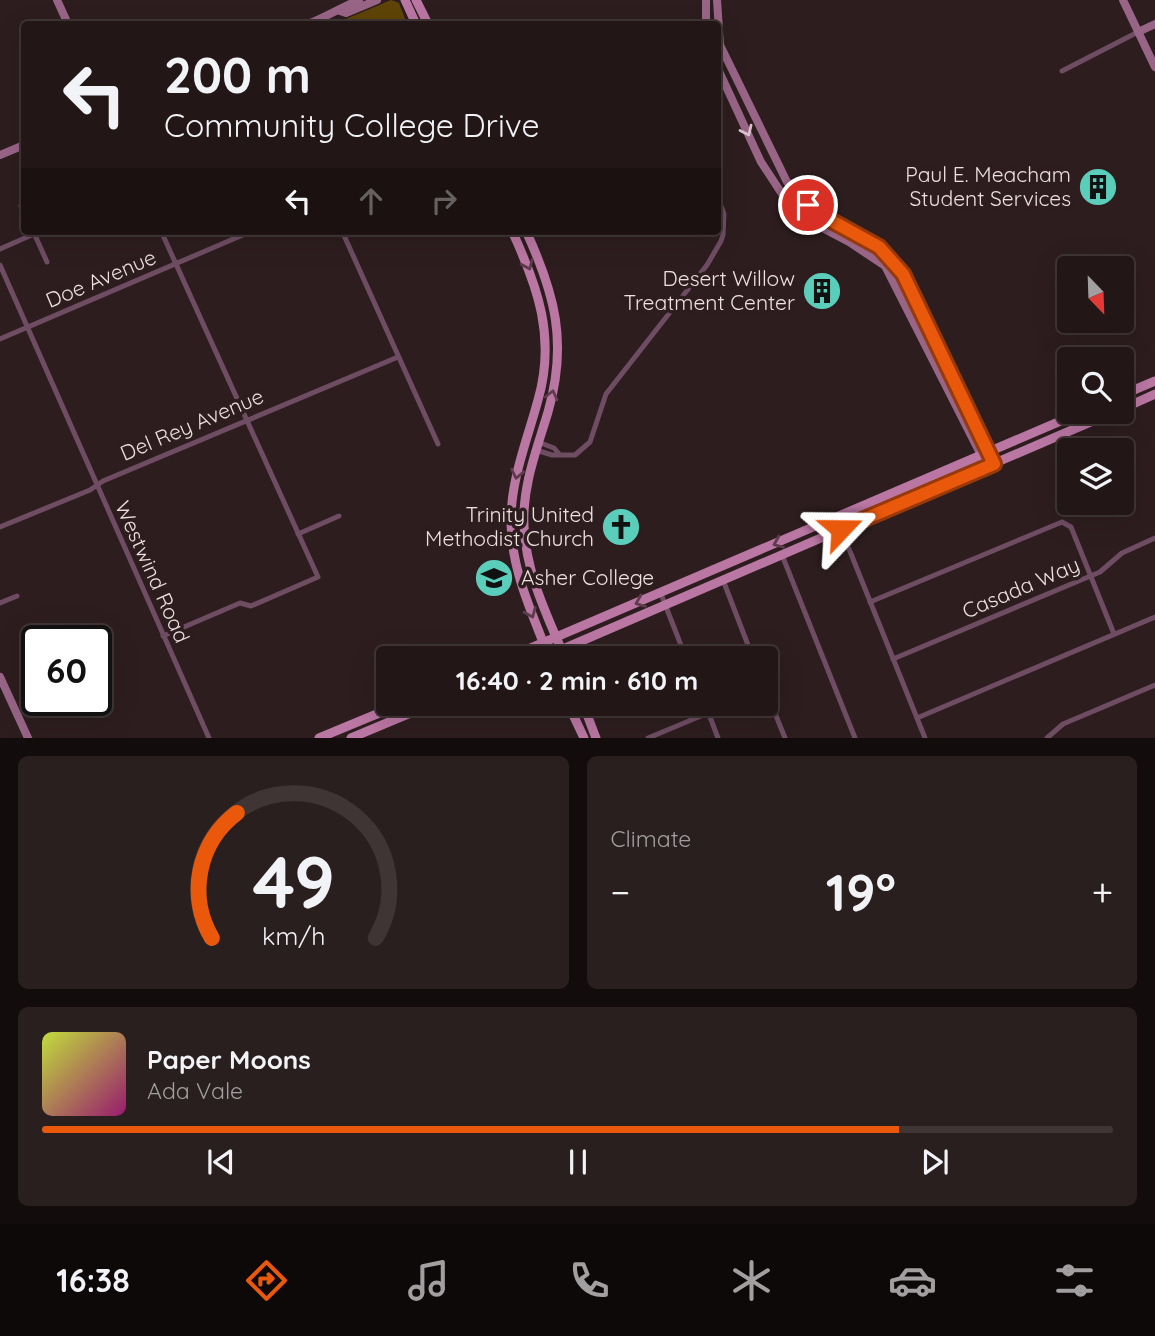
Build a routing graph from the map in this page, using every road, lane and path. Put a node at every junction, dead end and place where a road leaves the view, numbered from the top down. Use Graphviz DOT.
graph roads {
  1 [pos="57,0"];
  2 [pos="359,0"];
  3 [pos="377,0"];
  4 [pos="405,0"];
  5 [pos="416,0"];
  6 [pos="706,0"];
  7 [pos="717,0"];
  8 [pos="1123,0"];
  9 [pos="340,11"];
  10 [pos="705,12"];
  11 [pos="717,13"];
  12 [pos="67,21"];
  13 [pos="315,21"];
  14 [pos="415,21"];
  15 [pos="426,21"];
  16 [pos="706,21"];
  17 [pos="718,21"];
  18 [pos="1155,24"];
  19 [pos="1138,32"];
  20 [pos="721,47"];
  21 [pos="1155,67"];
  22 [pos="1062,71"];
  23 [pos="721,76"];
  24 [pos="737,82"];
  25 [pos="725,86"];
  26 [pos="21,146"];
  27 [pos="0,155"];
  28 [pos="802,200"];
  29 [pos="721,206"];
  30 [pos="793,208"];
  31 [pos="27,235"];
  32 [pos="34,235"];
  33 [pos="163,235"];
  34 [pos="243,235"];
  35 [pos="344,235"];
  36 [pos="514,235"];
  37 [pos="528,235"];
  38 [pos="0,249"];
  39 [pos="47,262"];
  40 [pos="0,265"];
  41 [pos="176,265"];
  42 [pos="552,299"];
  43 [pos="540,301"];
  44 [pos="918,304"];
  45 [pos="907,309"];
  46 [pos="27,328"];
  47 [pos="0,339"];
  48 [pos="398,357"];
  49 [pos="1155,381"];
  50 [pos="1134,390"];
  51 [pos="1155,394"];
  52 [pos="1134,404"];
  53 [pos="248,420"];
  54 [pos="1057,423"];
  55 [pos="1085,424"];
  56 [pos="529,431"];
  57 [pos="525,443"];
  58 [pos="438,444"];
  59 [pos="535,451"];
  60 [pos="985,454"];
  61 [pos="990,465"];
  62 [pos="97,485"];
  63 [pos="339,516"];
  64 [pos="840,516"];
  65 [pos="0,527"];
  66 [pos="841,529"];
  67 [pos="298,534"];
  68 [pos="1155,538"];
  69 [pos="782,555"];
  70 [pos="728,564"];
  71 [pos="1091,576"];
  72 [pos="723,580"];
  73 [pos="705,588"];
  74 [pos="661,594"];
  75 [pos="17,596"];
  76 [pos="870,601"];
  77 [pos="0,603"];
  78 [pos="665,605"];
  79 [pos="1155,617"];
  80 [pos="1114,634"];
  81 [pos="163,636"];
  82 [pos="556,637"];
  83 [pos="543,643"];
  84 [pos="536,646"];
  85 [pos="544,646"];
  86 [pos="560,646"];
  87 [pos="580,646"];
  88 [pos="682,646"];
  89 [pos="748,646"];
  90 [pos="893,659"];
  91 [pos="0,677"];
  92 [pos="1155,685"];
  93 [pos="376,714"];
  94 [pos="403,716"];
  95 [pos="574,716"];
  96 [pos="588,716"];
  97 [pos="700,716"];
  98 [pos="709,716"];
  99 [pos="776,716"];
  100 [pos="370,717"];
  101 [pos="917,718"];
  102 [pos="374,728"];
  103 [pos="28,737"];
  104 [pos="209,737"];
  105 [pos="319,737"];
  106 [pos="351,737"];
  107 [pos="584,737"];
  108 [pos="596,737"];
  109 [pos="648,737"];
  110 [pos="718,737"];
  111 [pos="785,737"];
  112 [pos="855,737"];
  113 [pos="925,737"];
  114 [pos="1047,737"];
  1 -- 12 [label="street"];
  2 -- 9 [label="street"];
  3 -- 9 [label="street"];
  4 -- 14 [label="main road"];
  5 -- 15 [label="main road"];
  6 -- 10 [label="street"];
  7 -- 11 [label="street"];
  8 -- 19 [label="street"];
  9 -- 13 [label="street"];
  10 -- 11 [label="street"];
  10 -- 16 [label="street"];
  11 -- 17 [label="street"];
  18 -- 19 [label="street"];
  19 -- 21 [label="street"];
  19 -- 22 [label="street"];
  20 -- 24 [label="street"];
  23 -- 25 [label="street"];
  24 -- 25 [label="street"];
  24 -- 28 [label="street"];
  25 -- 30 [label="street, one-way"];
  26 -- 27 [label="street"];
  28 -- 30 [label="street"];
  28 -- 44 [label="street"];
  29 -- 59 [label="street"];
  30 -- 45 [label="street"];
  31 -- 38 [label="street"];
  32 -- 39 [label="street"];
  33 -- 41 [label="street"];
  34 -- 41 [label="street, Doe Avenue"];
  35 -- 48 [label="street"];
  36 -- 43 [label="main road, one-way"];
  37 -- 42 [label="main road"];
  40 -- 46 [label="street, Westwind Road"];
  41 -- 46 [label="street, Doe Avenue"];
  41 -- 53 [label="street"];
  42 -- 43 [label="main road"];
  59 -- 42 [label="main road, one-way"];
  43 -- 56 [label="main road"];
  44 -- 45 [label="street"];
  44 -- 60 [label="street"];
  45 -- 60 [label="street"];
  46 -- 47 [label="street, Doe Avenue"];
  46 -- 62 [label="street, Westwind Road"];
  48 -- 53 [label="street, Del Rey Avenue"];
  48 -- 58 [label="street"];
  49 -- 50 [label="main road"];
  51 -- 52 [label="main road"];
  53 -- 62 [label="street, Del Rey Avenue"];
  53 -- 67 [label="street"];
  54 -- 60 [label="main road"];
  55 -- 61 [label="main road"];
  56 -- 57 [label="main road"];
  56 -- 59 [label="main road"];
  57 -- 59 [label="main road"];
  57 -- 83 [label="main road, one-way"];
  59 -- 82 [label="main road"];
  60 -- 61 [label="street"];
  60 -- 64 [label="main road"];
  61 -- 66 [label="main road"];
  62 -- 65 [label="street, Del Rey Avenue"];
  62 -- 81 [label="street, Westwind Road"];
  63 -- 67 [label="street"];
  64 -- 66 [label="street"];
  64 -- 70 [label="main road, one-way"];
  66 -- 69 [label="main road"];
  66 -- 76 [label="street"];
  67 -- 81 [label="street"];
  68 -- 71 [label="street, Casada Way"];
  69 -- 72 [label="main road"];
  69 -- 112 [label="street"];
  70 -- 73 [label="main road"];
  70 -- 74 [label="main road"];
  71 -- 76 [label="street"];
  71 -- 80 [label="street"];
  71 -- 90 [label="street, Casada Way"];
  72 -- 73 [label="main road"];
  72 -- 89 [label="street"];
  73 -- 78 [label="main road"];
  74 -- 78 [label="street"];
  74 -- 82 [label="main road, one-way"];
  75 -- 77 [label="street"];
  76 -- 90 [label="street"];
  78 -- 87 [label="main road"];
  78 -- 88 [label="street"];
  79 -- 80 [label="street"];
  80 -- 101 [label="street"];
  81 -- 104 [label="street, Westwind Road"];
  82 -- 83 [label="main road"];
  82 -- 86 [label="main road"];
  83 -- 84 [label="main road"];
  83 -- 85 [label="main road"];
  90 -- 101 [label="street"];
  91 -- 103 [label="street"];
  92 -- 114 [label="street"];
  93 -- 100 [label="main road"];
  94 -- 102 [label="main road"];
  95 -- 107 [label="main road"];
  96 -- 108 [label="main road"];
  97 -- 109 [label="street"];
  98 -- 110 [label="street"];
  99 -- 111 [label="street"];
  100 -- 102 [label="main road"];
  100 -- 105 [label="main road"];
  101 -- 113 [label="street"];
  102 -- 106 [label="main road"];
}
